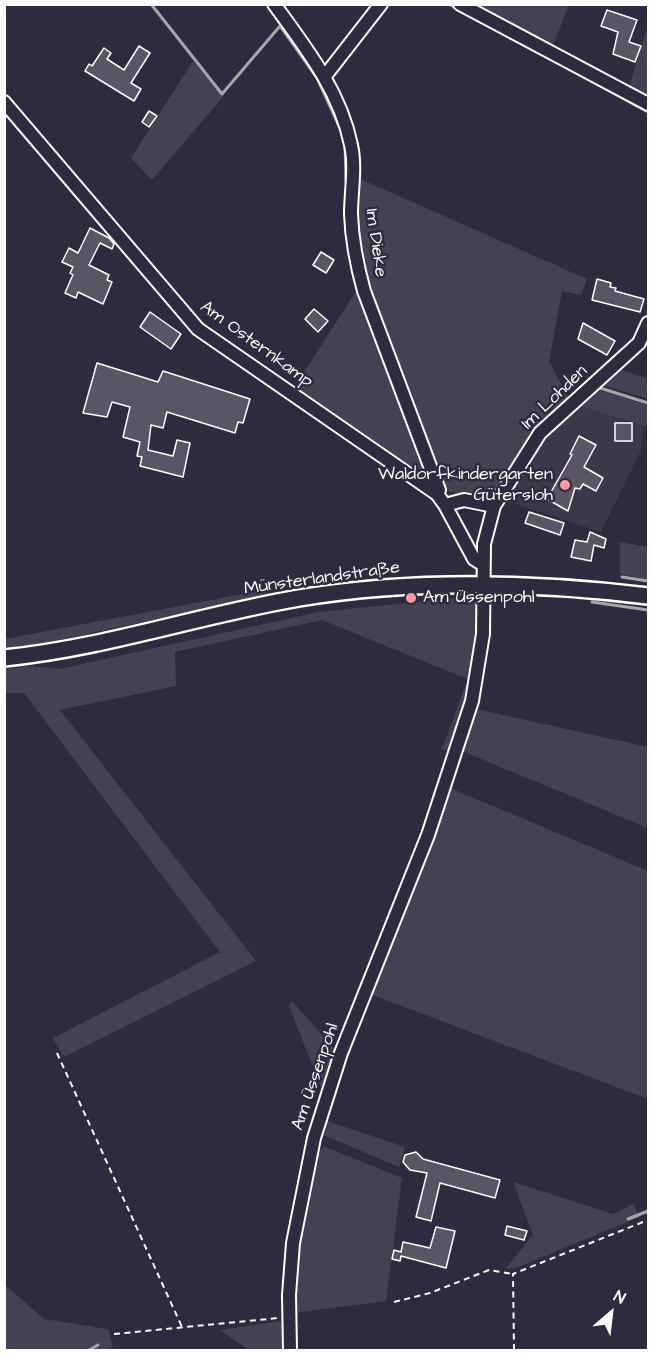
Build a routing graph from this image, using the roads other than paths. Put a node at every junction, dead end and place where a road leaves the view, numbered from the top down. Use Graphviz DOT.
graph roads {
  1 [pos="274,4"];
  2 [pos="381,4"];
  3 [pos="460,4"];
  4 [pos="325,76"];
  5 [pos="4,102"];
  6 [pos="648,104"];
  7 [pos="648,323"];
  8 [pos="441,500"];
  9 [pos="494,506"];
  10 [pos="482,564"];
  11 [pos="483,584"];
  12 [pos="648,596"];
  13 [pos="4,658"];
  14 [pos="290,1350"];
  1 -- 4 [label="street, Im Dieke"];
  2 -- 4 [label="street"];
  3 -- 6 [label="street"];
  4 -- 8 [label="street, Im Dieke"];
  5 -- 8 [label="street, Am Osternkamp"];
  7 -- 9 [label="street, Im Lohden"];
  8 -- 9 [label="street"];
  8 -- 10 [label="street, Am Osternkamp"];
  9 -- 10 [label="street, Im Lohden"];
  10 -- 11 [label="street, Im Lohden"];
  11 -- 12 [label="main road, Münsterlandstraße"];
  11 -- 13 [label="main road, Münsterlandstraße"];
  11 -- 14 [label="street, Am Üssenpohl"];
}
